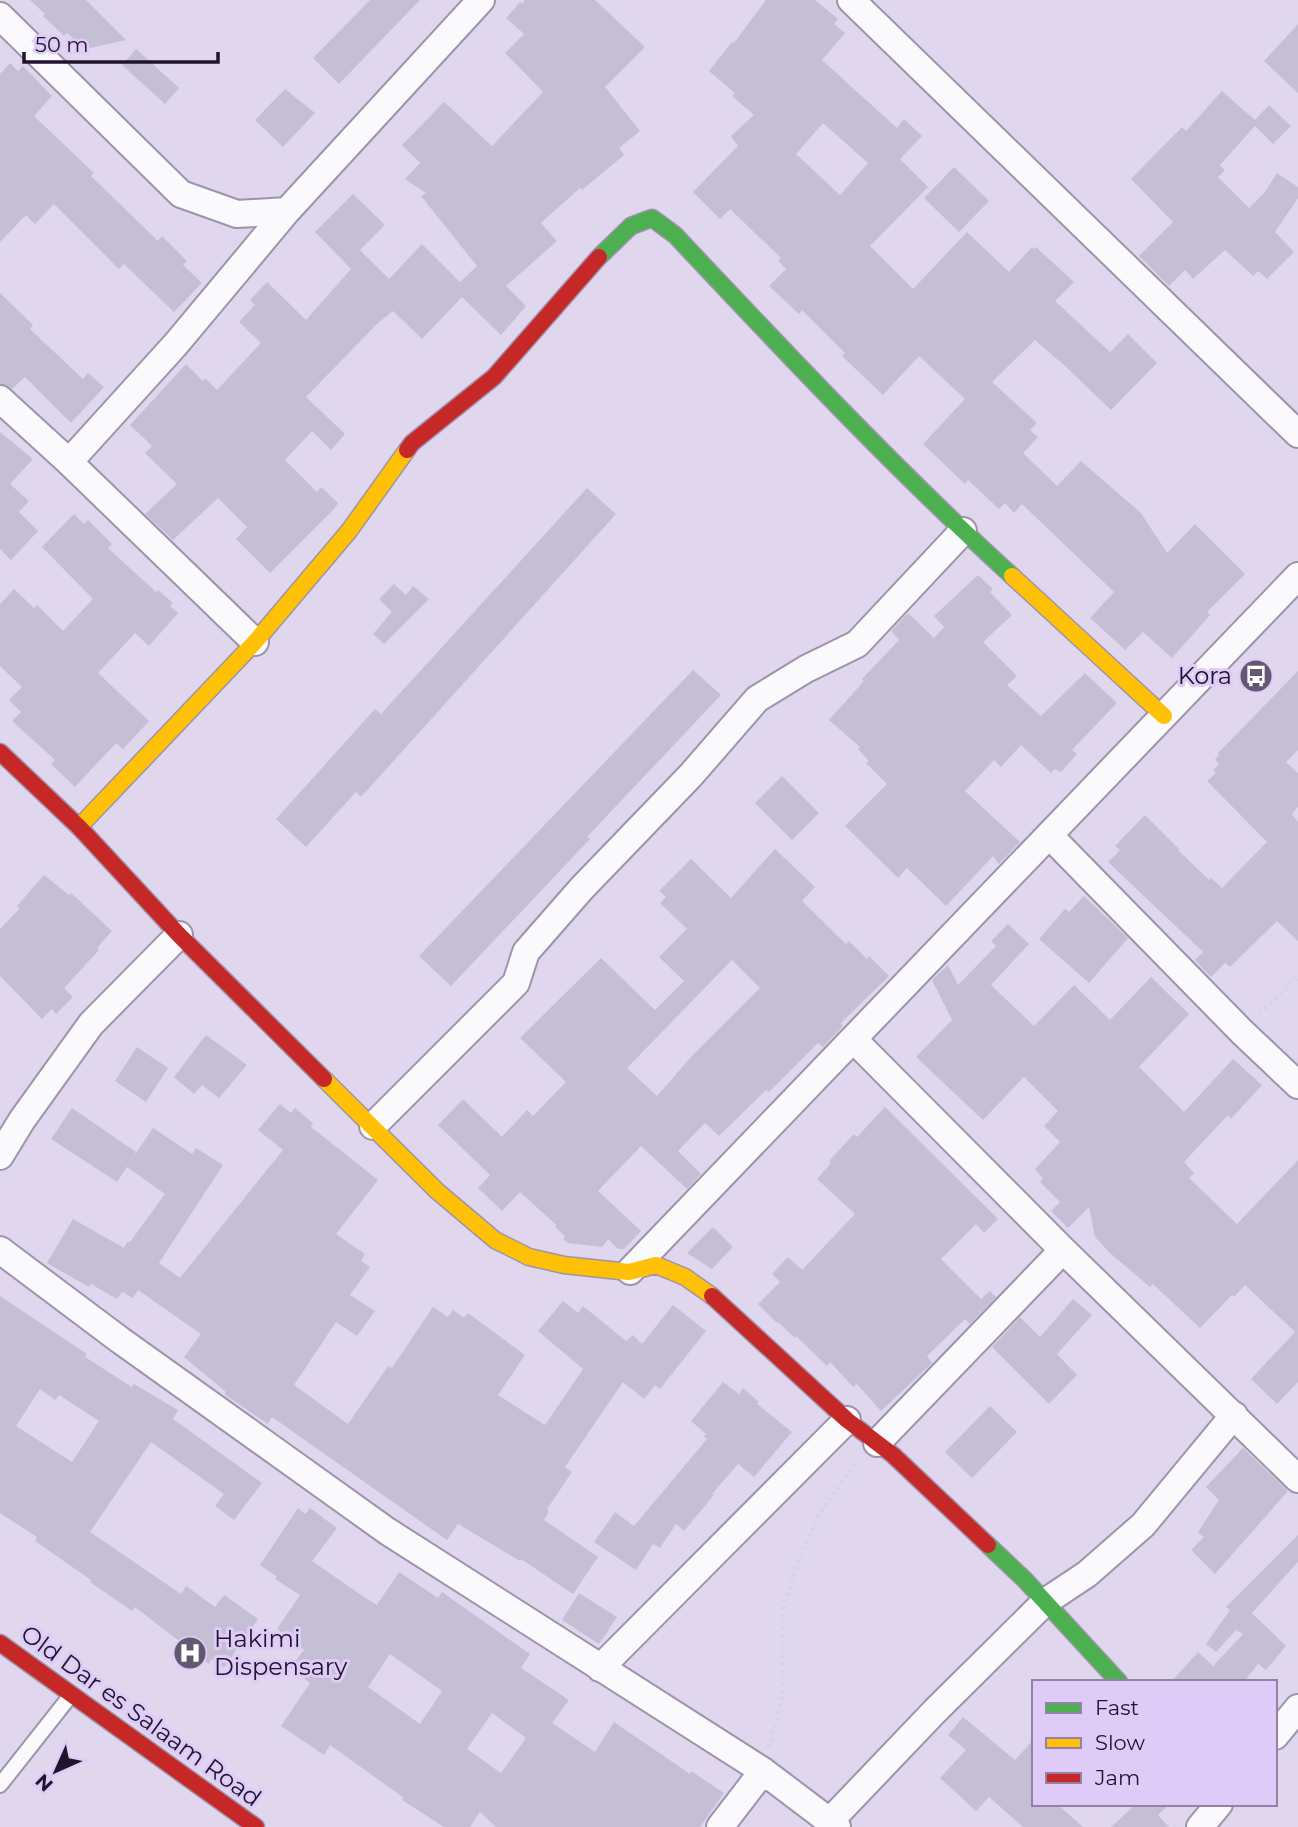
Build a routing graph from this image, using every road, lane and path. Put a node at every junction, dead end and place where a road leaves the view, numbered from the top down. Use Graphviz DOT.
graph roads {
  1 [pos="481,0"];
  2 [pos="850,0"];
  3 [pos="0,16"];
  4 [pos="287,211"];
  5 [pos="0,399"];
  6 [pos="1298,434"];
  7 [pos="69,462"];
  8 [pos="963,531"];
  9 [pos="1298,576"];
  10 [pos="255,642"];
  11 [pos="1164,716"];
  12 [pos="0,752"];
  13 [pos="79,827"];
  14 [pos="1049,835"];
  15 [pos="179,935"];
  16 [pos="1298,977"];
  17 [pos="1242,1032"];
  18 [pos="853,1039"];
  19 [pos="1298,1085"];
  20 [pos="373,1126"];
  21 [pos="0,1156"];
  22 [pos="0,1250"];
  23 [pos="1063,1250"];
  24 [pos="629,1272"];
  25 [pos="1234,1415"];
  26 [pos="846,1420"];
  27 [pos="877,1443"];
  28 [pos="1298,1479"];
  29 [pos="1045,1602"];
  30 [pos="0,1643"];
  31 [pos="600,1668"];
  32 [pos="1117,1680"];
  33 [pos="71,1694"];
  34 [pos="1298,1708"];
  35 [pos="1277,1734"];
  36 [pos="763,1772"];
  37 [pos="0,1785"];
  38 [pos="1217,1806"];
  39 [pos="833,1824"];
  40 [pos="256,1827"];
  41 [pos="720,1827"];
  42 [pos="1199,1827"];
  1 -- 4 [label="street"];
  2 -- 6 [label="street"];
  3 -- 4 [label="street"];
  4 -- 7 [label="street"];
  5 -- 7 [label="street"];
  7 -- 10 [label="street"];
  8 -- 10 [label="street"];
  8 -- 11 [label="street"];
  8 -- 20 [label="street"];
  9 -- 11 [label="street"];
  10 -- 13 [label="street"];
  11 -- 14 [label="street"];
  12 -- 13 [label="street"];
  13 -- 15 [label="street"];
  14 -- 17 [label="street"];
  14 -- 18 [label="street"];
  15 -- 20 [label="street"];
  15 -- 21 [label="street"];
  16 -- 17 [label="path"];
  17 -- 19 [label="street"];
  18 -- 23 [label="street"];
  18 -- 24 [label="street"];
  20 -- 24 [label="street"];
  22 -- 31 [label="street"];
  23 -- 25 [label="street"];
  23 -- 27 [label="street"];
  24 -- 26 [label="street"];
  25 -- 28 [label="street"];
  25 -- 29 [label="street"];
  26 -- 27 [label="street"];
  26 -- 31 [label="street"];
  27 -- 29 [label="street"];
  27 -- 36 [label="path"];
  29 -- 32 [label="street"];
  29 -- 39 [label="street"];
  30 -- 33 [label="street, Old Dar es Salaam Road"];
  31 -- 36 [label="street"];
  33 -- 37 [label="lane"];
  33 -- 40 [label="street, Old Dar es Salaam Road"];
  34 -- 35 [label="street"];
  36 -- 39 [label="street"];
  36 -- 41 [label="street"];
  38 -- 42 [label="street"];
}
